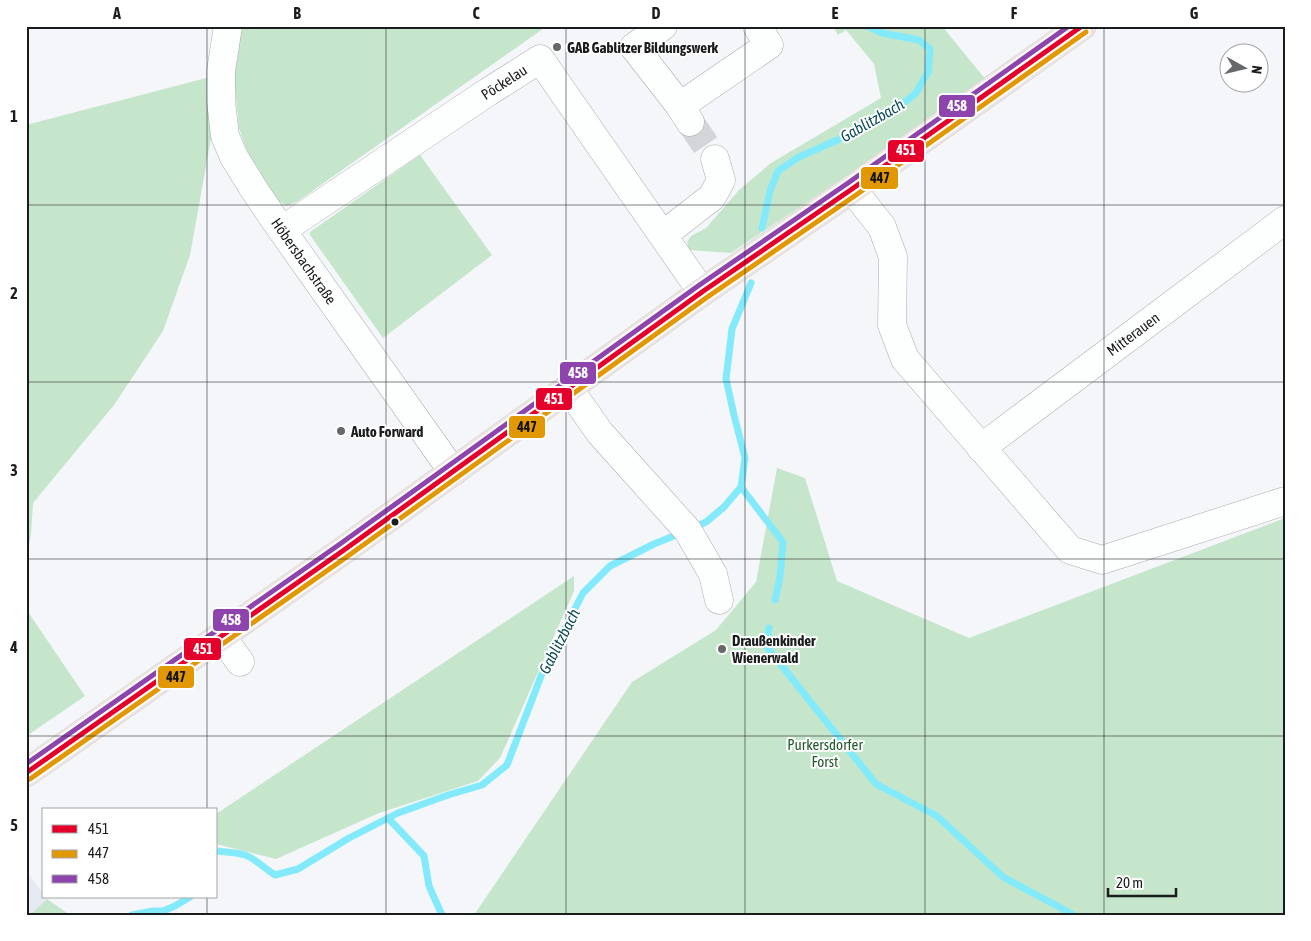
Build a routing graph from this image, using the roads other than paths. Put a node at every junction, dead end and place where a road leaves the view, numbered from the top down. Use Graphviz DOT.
graph roads {
  1 [pos="228,26"];
  2 [pos="663,26"];
  3 [pos="757,26"];
  4 [pos="1082,26"];
  5 [pos="715,159"];
  6 [pos="852,189"];
  7 [pos="1285,220"];
  8 [pos="282,230"];
  9 [pos="663,235"];
  10 [pos="702,292"];
  11 [pos="569,389"];
  12 [pos="981,448"];
  13 [pos="453,472"];
  14 [pos="1285,501"];
  15 [pos="719,600"];
  16 [pos="221,636"];
  17 [pos="240,662"];
  18 [pos="26,773"];
  1 -- 8 [label="street, Höbersbachstraße"];
  2 -- 3 [label="street"];
  4 -- 6 [label="main road"];
  5 -- 9 [label="street"];
  6 -- 10 [label="main road"];
  6 -- 12 [label="street"];
  7 -- 12 [label="street, Mitterauen"];
  8 -- 9 [label="street, Pöckelau"];
  8 -- 13 [label="street, Höbersbachstraße"];
  9 -- 10 [label="street, Pöckelau"];
  10 -- 11 [label="main road"];
  11 -- 13 [label="main road"];
  11 -- 15 [label="street"];
  12 -- 14 [label="street"];
  13 -- 16 [label="main road"];
  16 -- 17 [label="street"];
  16 -- 18 [label="main road"];
}
